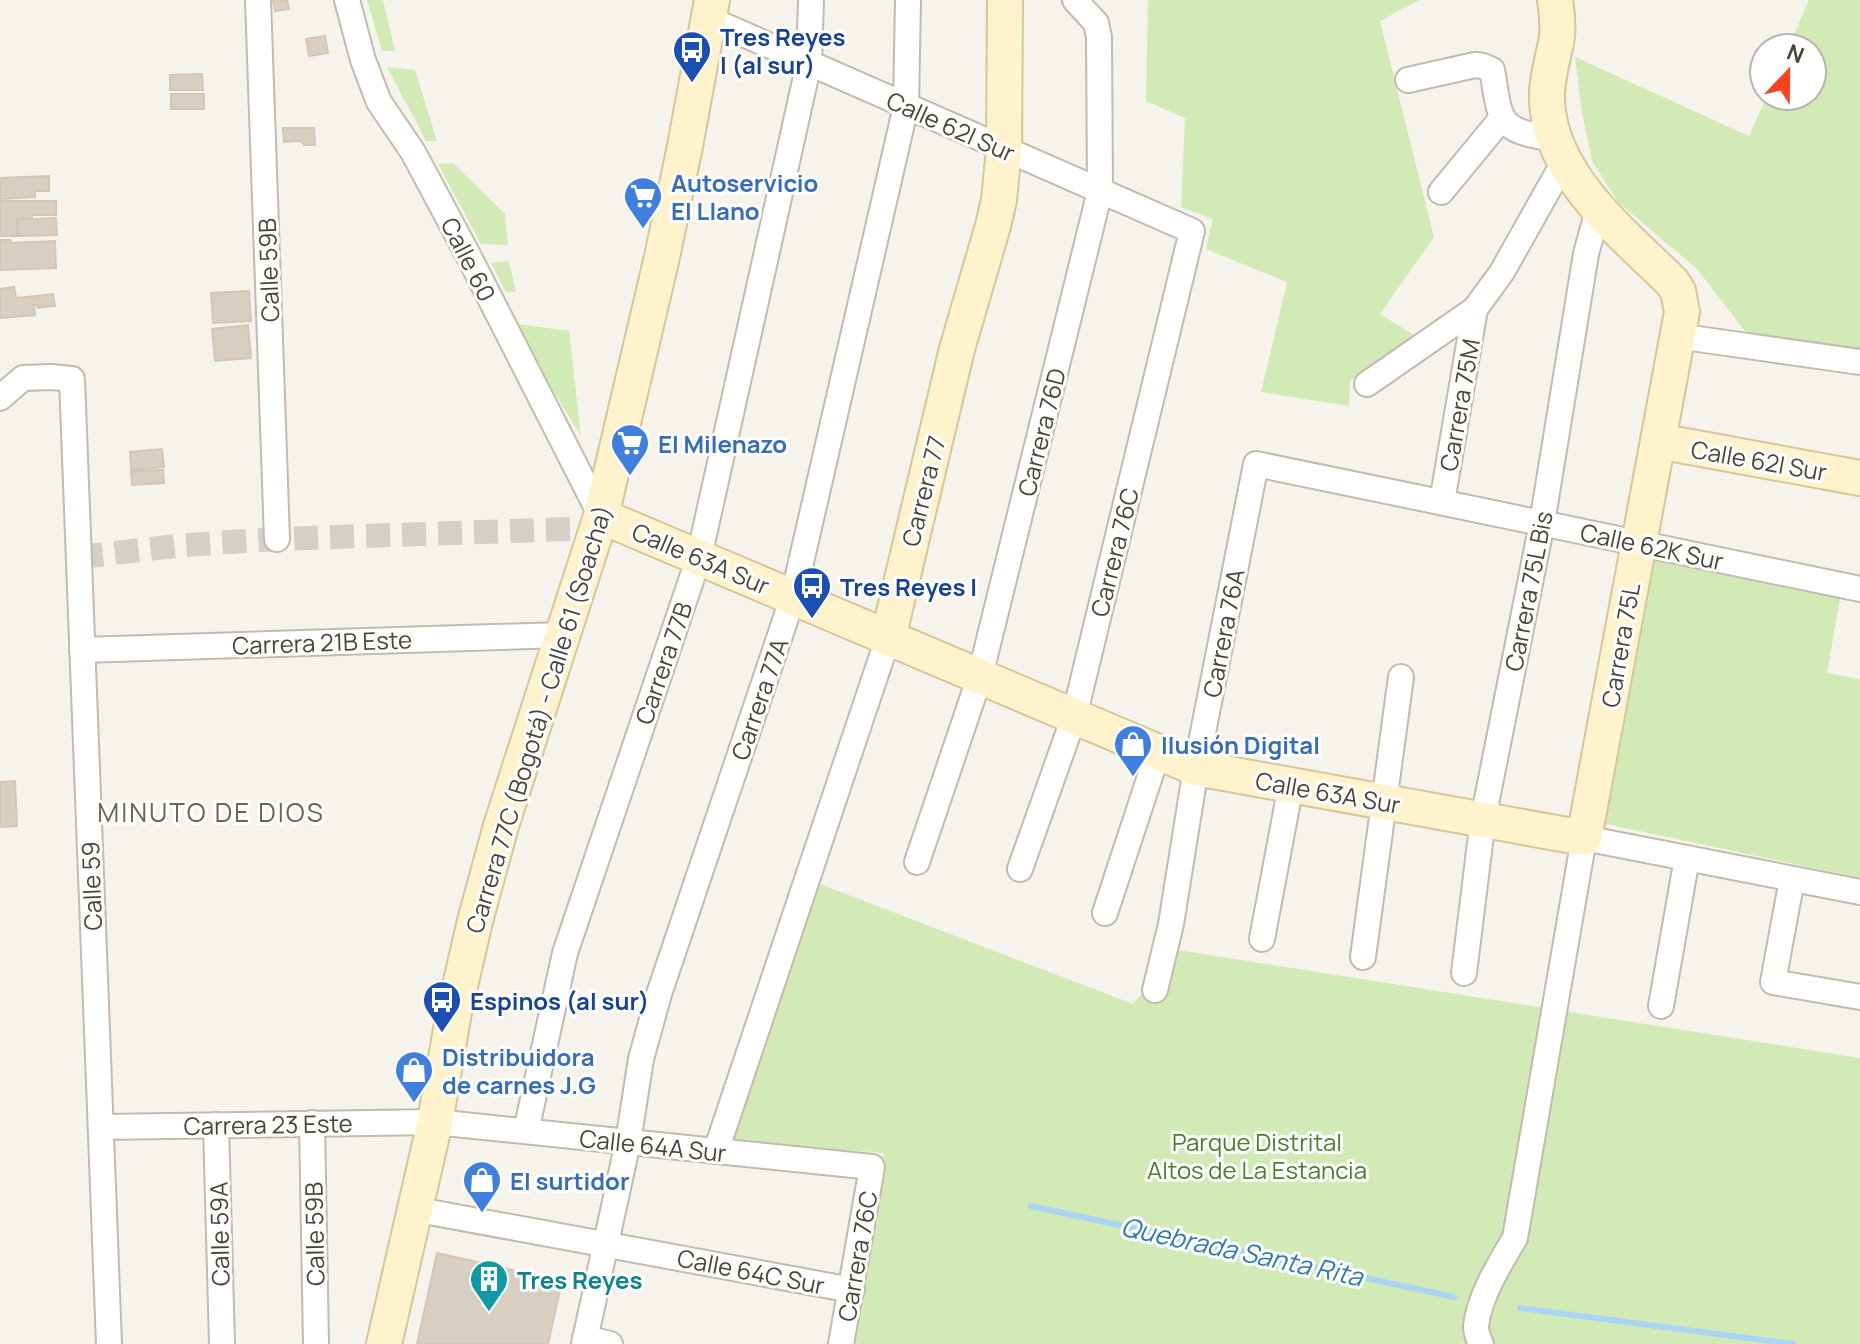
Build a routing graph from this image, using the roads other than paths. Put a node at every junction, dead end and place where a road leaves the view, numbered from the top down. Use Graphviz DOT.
graph roads {
  1 [pos="258,0"];
  2 [pos="347,0"];
  3 [pos="811,0"];
  4 [pos="908,0"];
  5 [pos="1005,0"];
  6 [pos="1075,0"];
  7 [pos="1555,0"];
  8 [pos="710,10"];
  9 [pos="809,63"];
  10 [pos="1408,80"];
  11 [pos="906,106"];
  12 [pos="1502,118"];
  13 [pos="1004,149"];
  14 [pos="1560,149"];
  15 [pos="1100,191"];
  16 [pos="1441,192"];
  17 [pos="1598,210"];
  18 [pos="1192,231"];
  19 [pos="1475,309"];
  20 [pos="1677,336"];
  21 [pos="1860,362"];
  22 [pos="1367,384"];
  23 [pos="0,398"];
  24 [pos="1658,441"];
  25 [pos="1256,464"];
  26 [pos="1860,478"];
  27 [pos="1442,502"];
  28 [pos="601,516"];
  29 [pos="1542,523"];
  30 [pos="277,539"];
  31 [pos="1639,543"];
  32 [pos="699,557"];
  33 [pos="1860,589"];
  34 [pos="793,597"];
  35 [pos="562,635"];
  36 [pos="888,638"];
  37 [pos="82,650"];
  38 [pos="980,676"];
  39 [pos="1401,677"];
  40 [pos="1074,717"];
  41 [pos="1158,752"];
  42 [pos="1196,768"];
  43 [pos="1291,785"];
  44 [pos="1385,802"];
  45 [pos="1483,819"];
  46 [pos="1584,838"];
  47 [pos="1687,858"];
  48 [pos="917,862"];
  49 [pos="1020,869"];
  50 [pos="1792,879"];
  51 [pos="1860,892"];
  52 [pos="1105,913"];
  53 [pos="1262,939"];
  54 [pos="1363,957"];
  55 [pos="1464,973"];
  56 [pos="1155,990"];
  57 [pos="1860,997"];
  58 [pos="1661,1006"];
  59 [pos="435,1122"];
  60 [pos="312,1123"];
  61 [pos="216,1125"];
  62 [pos="101,1127"];
  63 [pos="526,1131"];
  64 [pos="628,1142"];
  65 [pos="716,1151"];
  66 [pos="872,1167"];
  67 [pos="413,1209"];
  68 [pos="605,1243"];
  69 [pos="852,1290"];
  70 [pos="584,1341"];
  71 [pos="109,1344"];
  72 [pos="222,1344"];
  73 [pos="316,1344"];
  74 [pos="384,1344"];
  75 [pos="610,1344"];
  76 [pos="841,1344"];
  77 [pos="1481,1344"];
  1 -- 30 [label="street, Calle 59B"];
  2 -- 28 [label="street, Calle 60"];
  3 -- 9 [label="street, Carrera 77B"];
  4 -- 11 [label="street, Carrera 77A"];
  5 -- 13 [label="street, Carrera 77"];
  6 -- 15 [label="street, Carrera 76D"];
  7 -- 14 [label="street"];
  8 -- 9 [label="street, Calle 62I Sur"];
  8 -- 28 [label="street, Carrera 77C (Bogotá) - Calle 61 (Soacha)"];
  9 -- 11 [label="street, Calle 62I Sur"];
  9 -- 32 [label="street, Carrera 77B"];
  10 -- 12 [label="street"];
  11 -- 13 [label="street, Calle 62I Sur"];
  11 -- 34 [label="street, Carrera 77A"];
  12 -- 14 [label="street"];
  12 -- 16 [label="street"];
  13 -- 15 [label="street, Calle 62I Sur"];
  13 -- 36 [label="street, Carrera 77"];
  14 -- 17 [label="street"];
  14 -- 19 [label="street"];
  15 -- 18 [label="street, Calle 62I Sur"];
  15 -- 38 [label="street, Carrera 76D"];
  17 -- 20 [label="street, Carrera 75L"];
  17 -- 29 [label="street, Carrera 75L Bis"];
  18 -- 40 [label="street, Carrera 76C"];
  19 -- 22 [label="street"];
  19 -- 27 [label="street, Carrera 75M"];
  20 -- 21 [label="street"];
  20 -- 24 [label="street, Carrera 75L"];
  23 -- 37 [label="street, Calle 59"];
  24 -- 26 [label="street, Calle 62I Sur"];
  24 -- 31 [label="street, Carrera 75L"];
  25 -- 27 [label="street, Calle 62K Sur"];
  25 -- 42 [label="street, Carrera 76A"];
  27 -- 29 [label="street, Calle 62K Sur"];
  28 -- 32 [label="street, Calle 63A Sur"];
  28 -- 35 [label="street, Carrera 77C (Bogotá) - Calle 61 (Soacha)"];
  29 -- 31 [label="street, Calle 62K Sur"];
  29 -- 45 [label="street, Carrera 75L Bis"];
  31 -- 33 [label="street, Calle 62K Sur"];
  31 -- 46 [label="street, Carrera 75L"];
  32 -- 34 [label="street, Calle 63A Sur"];
  32 -- 63 [label="street, Carrera 77B"];
  34 -- 36 [label="street, Calle 63A Sur"];
  34 -- 64 [label="street, Carrera 77A"];
  35 -- 37 [label="street, Carrera 21B Este"];
  35 -- 59 [label="street, Carrera 77C (Bogotá) - Calle 61 (Soacha)"];
  36 -- 38 [label="street, Calle 63A Sur"];
  36 -- 65 [label="street, Carrera 77"];
  37 -- 62 [label="street, Calle 59"];
  38 -- 40 [label="street, Calle 63A Sur"];
  38 -- 48 [label="street, Carrera 76D"];
  39 -- 44 [label="street"];
  40 -- 41 [label="street, Calle 63A Sur"];
  40 -- 49 [label="street, Carrera 76C"];
  41 -- 42 [label="street, Calle 63A Sur"];
  41 -- 52 [label="street"];
  42 -- 43 [label="street, Calle 63A Sur"];
  42 -- 56 [label="street, Carrera 76A"];
  43 -- 44 [label="street, Calle 63A Sur"];
  43 -- 53 [label="street"];
  44 -- 45 [label="street, Calle 63A Sur"];
  44 -- 54 [label="street"];
  45 -- 46 [label="street, Calle 63A Sur"];
  45 -- 55 [label="street, Carrera 75L Bis"];
  46 -- 47 [label="street, Calle 63A Sur"];
  46 -- 77 [label="street, Carrera 75L"];
  47 -- 50 [label="street, Calle 63A Sur"];
  47 -- 58 [label="street"];
  50 -- 51 [label="street, Calle 63A Sur"];
  50 -- 57 [label="street"];
  59 -- 60 [label="street, Carrera 23 Este"];
  59 -- 63 [label="street, Calle 64A Sur"];
  59 -- 67 [label="street, Carrera 77C (Bogotá) - Calle 61 (Soacha)"];
  60 -- 61 [label="street, Carrera 23 Este"];
  60 -- 73 [label="street, Calle 59B"];
  61 -- 62 [label="street, Carrera 23 Este"];
  61 -- 72 [label="street, Calle 59A"];
  62 -- 71 [label="street, Calle 59"];
  63 -- 64 [label="street, Calle 64A Sur"];
  64 -- 65 [label="street, Calle 64A Sur"];
  64 -- 68 [label="street, Carrera 77A"];
  65 -- 66 [label="street, Calle 64A Sur"];
  66 -- 69 [label="street, Carrera 76C"];
  67 -- 68 [label="street, Calle 64C Sur"];
  67 -- 74 [label="street, Carrera 77C (Bogotá) - Calle 61 (Soacha)"];
  68 -- 69 [label="street, Calle 64C Sur"];
  68 -- 70 [label="street, Carrera 77A"];
  69 -- 76 [label="street, Carrera 76C"];
  70 -- 75 [label="street"];
}
